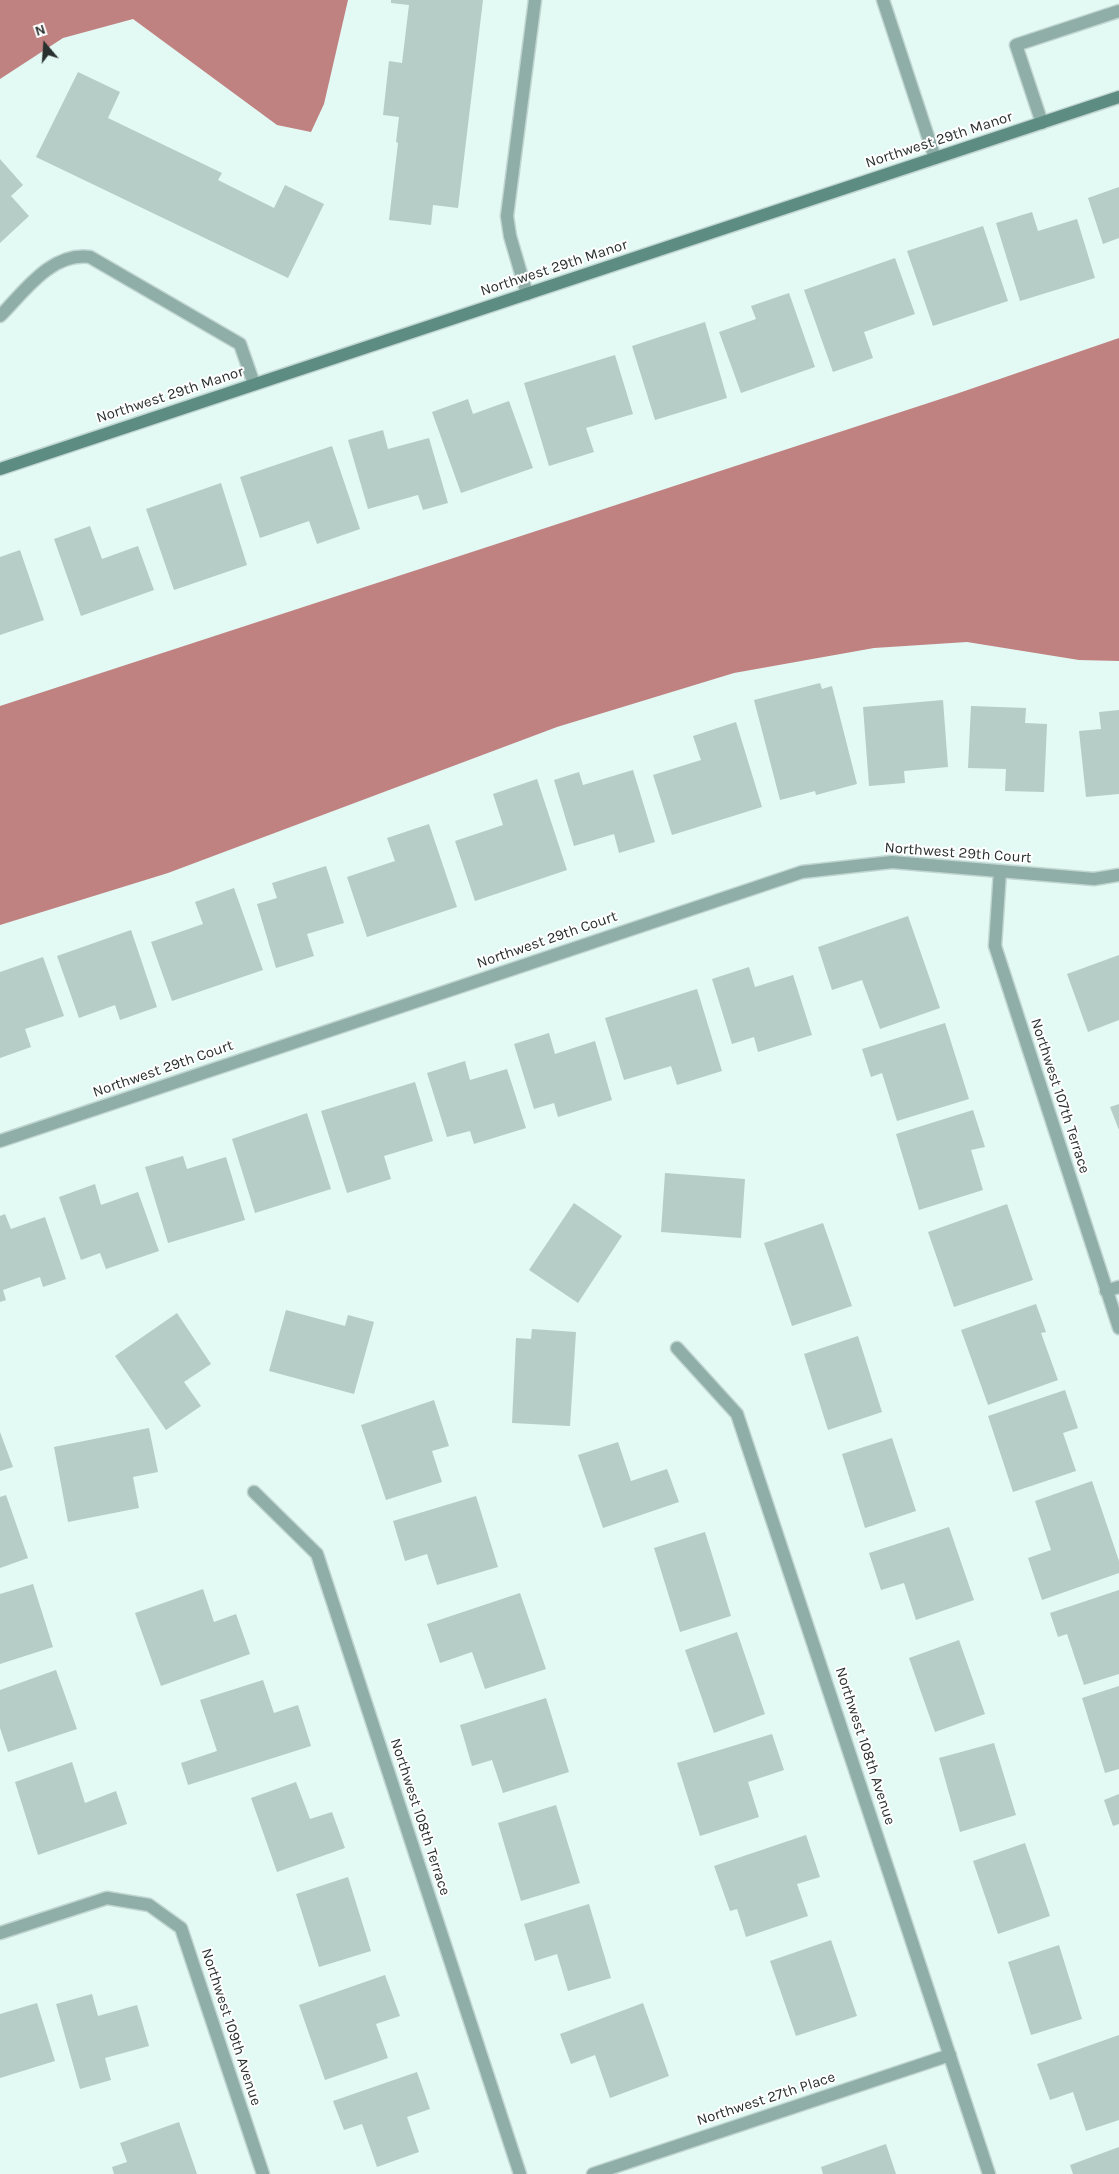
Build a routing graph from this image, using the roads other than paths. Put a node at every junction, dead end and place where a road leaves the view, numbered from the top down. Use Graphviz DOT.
graph roads {
  1 [pos="535,0"];
  2 [pos="883,0"];
  3 [pos="1119,10"];
  4 [pos="1119,97"];
  5 [pos="1042,123"];
  6 [pos="934,158"];
  7 [pos="527,294"];
  8 [pos="0,316"];
  9 [pos="254,384"];
  10 [pos="0,469"];
  11 [pos="1000,871"];
  12 [pos="1119,875"];
  13 [pos="0,1141"];
  14 [pos="1119,1287"];
  15 [pos="1106,1291"];
  16 [pos="1119,1328"];
  17 [pos="677,1348"];
  18 [pos="254,1492"];
  19 [pos="0,1933"];
  20 [pos="950,2055"];
  21 [pos="264,2174"];
  22 [pos="520,2174"];
  23 [pos="592,2174"];
  24 [pos="989,2174"];
  1 -- 7 [label="street"];
  2 -- 6 [label="street"];
  3 -- 5 [label="street"];
  4 -- 5 [label="street, Northwest 29th Manor"];
  5 -- 6 [label="street, Northwest 29th Manor"];
  6 -- 7 [label="street, Northwest 29th Manor"];
  7 -- 9 [label="street, Northwest 29th Manor"];
  8 -- 9 [label="street"];
  9 -- 10 [label="street, Northwest 29th Manor"];
  11 -- 12 [label="street, Northwest 29th Court"];
  11 -- 13 [label="street, Northwest 29th Court"];
  11 -- 15 [label="street, Northwest 107th Terrace"];
  14 -- 15 [label="street"];
  15 -- 16 [label="street, Northwest 107th Terrace"];
  17 -- 20 [label="street, Northwest 108th Avenue"];
  18 -- 22 [label="street, Northwest 108th Terrace"];
  19 -- 21 [label="street, Northwest 109th Avenue"];
  20 -- 23 [label="street, Northwest 27th Place"];
  20 -- 24 [label="street, Northwest 108th Avenue"];
}
